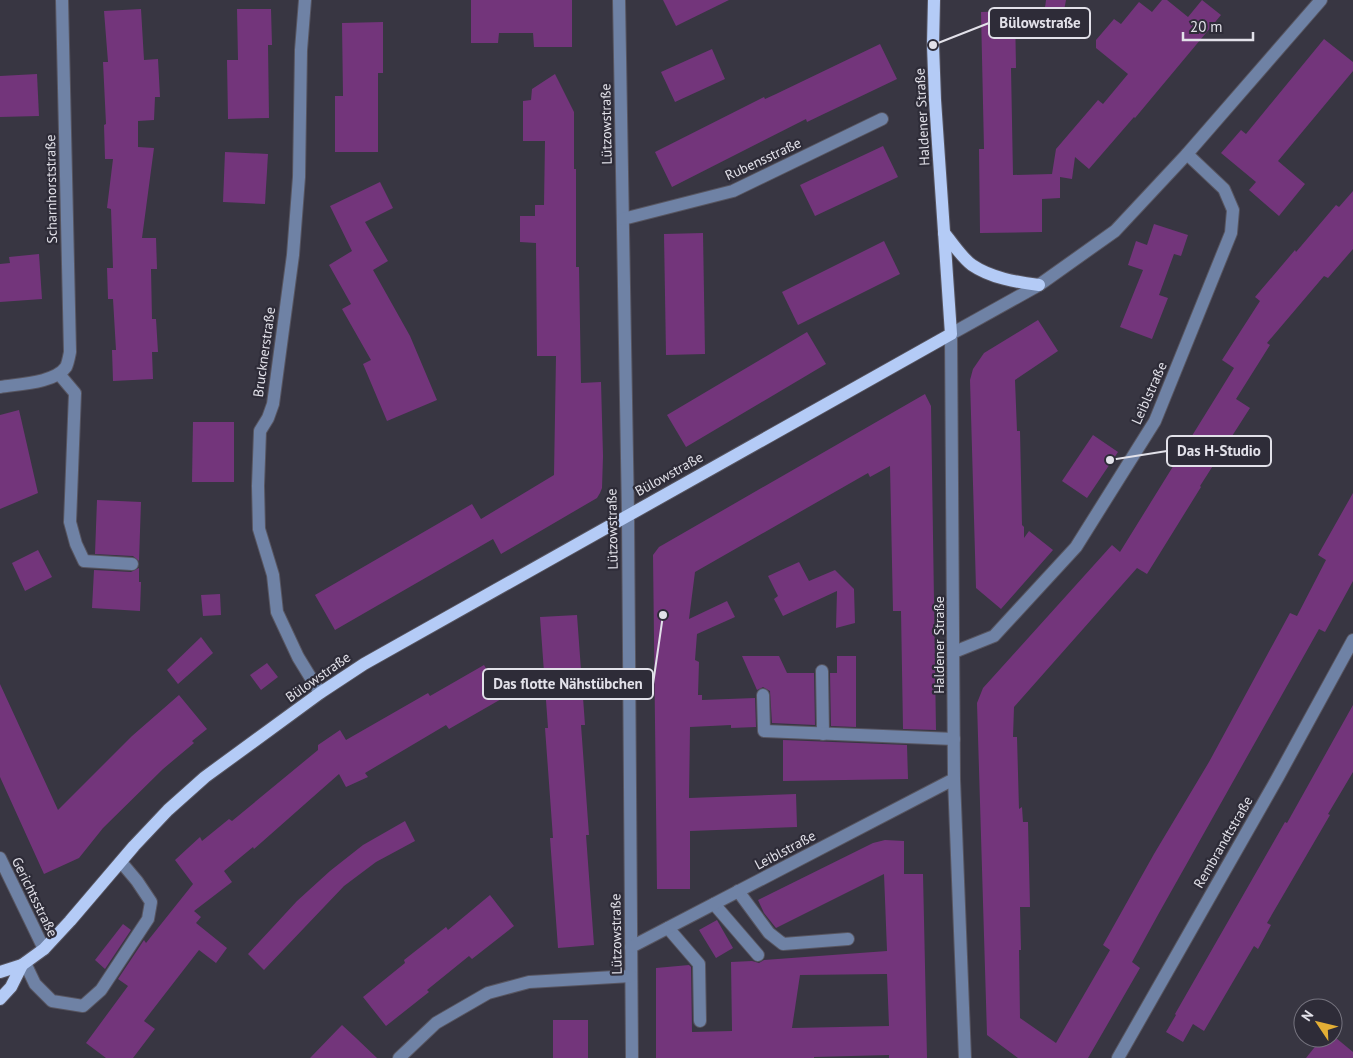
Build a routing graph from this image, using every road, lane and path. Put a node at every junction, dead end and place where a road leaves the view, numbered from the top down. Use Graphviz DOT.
graph roads {
  1 [pos="62,0"];
  2 [pos="305,0"];
  3 [pos="620,0"];
  4 [pos="934,0"];
  5 [pos="1321,0"];
  6 [pos="882,119"];
  7 [pos="1187,154"];
  8 [pos="623,219"];
  9 [pos="944,232"];
  10 [pos="1039,285"];
  11 [pos="951,334"];
  12 [pos="59,374"];
  13 [pos="0,387"];
  14 [pos="628,514"];
  15 [pos="132,564"];
  16 [pos="1353,640"];
  17 [pos="954,652"];
  18 [pos="822,671"];
  19 [pos="320,693"];
  20 [pos="763,695"];
  21 [pos="823,734"];
  22 [pos="954,739"];
  23 [pos="954,779"];
  24 [pos="121,862"];
  25 [pos="1,864"];
  26 [pos="738,891"];
  27 [pos="714,904"];
  28 [pos="668,928"];
  29 [pos="848,939"];
  30 [pos="630,947"];
  31 [pos="44,949"];
  32 [pos="758,955"];
  33 [pos="23,964"];
  34 [pos="0,972"];
  35 [pos="631,976"];
  36 [pos="0,999"];
  37 [pos="700,1021"];
  38 [pos="399,1058"];
  39 [pos="632,1058"];
  40 [pos="965,1058"];
  41 [pos="1118,1058"];
  1 -- 12 [label="street, Scharnhorststraße"];
  2 -- 19 [label="street, Brucknerstraße"];
  3 -- 8 [label="street, Lützowstraße"];
  4 -- 9 [label="main road, Haldener Straße"];
  5 -- 7 [label="street, Bülowstraße"];
  6 -- 8 [label="street, Rubensstraße"];
  7 -- 10 [label="street, Bülowstraße"];
  7 -- 17 [label="street, Leiblstraße"];
  8 -- 14 [label="street, Lützowstraße"];
  9 -- 10 [label="main road"];
  9 -- 11 [label="main road, Haldener Straße"];
  10 -- 11 [label="street, Bülowstraße"];
  11 -- 14 [label="main road, Bülowstraße"];
  11 -- 17 [label="street, Haldener Straße"];
  12 -- 13 [label="street"];
  12 -- 15 [label="street"];
  14 -- 19 [label="main road, Bülowstraße"];
  14 -- 30 [label="street, Lützowstraße"];
  16 -- 41 [label="street, Rembrandtstraße"];
  17 -- 22 [label="street, Haldener Straße"];
  18 -- 21 [label="street"];
  19 -- 24 [label="main road, Bülowstraße"];
  20 -- 21 [label="street"];
  21 -- 22 [label="street"];
  22 -- 23 [label="street, Haldener Straße"];
  23 -- 26 [label="street, Leiblstraße"];
  23 -- 40 [label="street, Haldener Straße"];
  24 -- 31 [label="main road, Bülowstraße"];
  24 -- 33 [label="street"];
  25 -- 31 [label="street, Gerichtsstraße"];
  26 -- 27 [label="street, Leiblstraße"];
  26 -- 29 [label="street"];
  27 -- 28 [label="street, Leiblstraße"];
  27 -- 32 [label="street"];
  28 -- 30 [label="street, Leiblstraße"];
  28 -- 37 [label="street"];
  30 -- 35 [label="street, Lützowstraße"];
  31 -- 33 [label="main road, Bülowstraße"];
  33 -- 34 [label="main road"];
  33 -- 36 [label="main road"];
  35 -- 38 [label="street"];
  35 -- 39 [label="street, Lützowstraße"];
}
